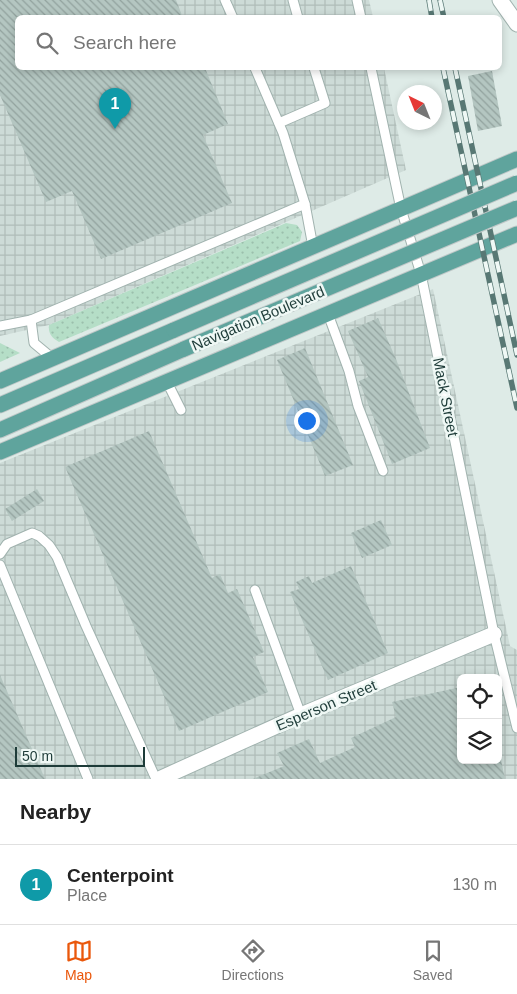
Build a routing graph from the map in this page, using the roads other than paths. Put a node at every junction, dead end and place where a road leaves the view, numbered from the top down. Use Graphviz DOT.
graph roads {
  1 [pos="225,0"];
  2 [pos="293,0"];
  3 [pos="357,0"];
  4 [pos="500,0"];
  5 [pos="232,15"];
  6 [pos="297,15"];
  7 [pos="360,15"];
  8 [pos="517,24"];
  9 [pos="256,70"];
  10 [pos="315,70"];
  11 [pos="371,70"];
  12 [pos="279,123"];
  13 [pos="517,159"];
  14 [pos="517,184"];
  15 [pos="305,204"];
  16 [pos="517,208"];
  17 [pos="401,209"];
  18 [pos="517,234"];
  19 [pos="313,247"];
  20 [pos="421,274"];
  21 [pos="328,314"];
  22 [pos="31,320"];
  23 [pos="0,326"];
  24 [pos="52,358"];
  25 [pos="0,381"];
  26 [pos="167,382"];
  27 [pos="0,405"];
  28 [pos="180,410"];
  29 [pos="0,430"];
  30 [pos="0,452"];
  31 [pos="383,472"];
  32 [pos="0,554"];
  33 [pos="0,565"];
  34 [pos="255,590"];
  35 [pos="494,634"];
  36 [pos="301,715"];
  37 [pos="517,728"];
  38 [pos="88,779"];
  39 [pos="157,779"];
  1 -- 5 [label="lane"];
  2 -- 6 [label="lane"];
  3 -- 7 [label="lane"];
  4 -- 8 [label="street"];
  9 -- 12 [label="lane"];
  10 -- 12 [label="lane"];
  11 -- 17 [label="lane, Mack Street"];
  12 -- 15 [label="lane"];
  13 -- 17 [label="main road"];
  14 -- 27 [label="main road, Navigation Boulevard, bridge"];
  15 -- 19 [label="lane"];
  15 -- 22 [label="lane"];
  16 -- 29 [label="main road, Navigation Boulevard, bridge"];
  17 -- 19 [label="main road"];
  17 -- 20 [label="lane, Mack Street"];
  18 -- 20 [label="main road"];
  19 -- 24 [label="main road"];
  20 -- 21 [label="main road"];
  20 -- 35 [label="lane, Mack Street"];
  21 -- 26 [label="main road"];
  21 -- 31 [label="lane"];
  22 -- 23 [label="lane"];
  22 -- 24 [label="lane"];
  24 -- 25 [label="main road"];
  26 -- 28 [label="lane"];
  26 -- 30 [label="main road"];
  32 -- 39 [label="lane"];
  33 -- 38 [label="lane"];
  34 -- 36 [label="lane"];
  35 -- 36 [label="street, Esperson Street"];
  35 -- 37 [label="lane, Mack Street"];
  36 -- 39 [label="street, Esperson Street"];
}
